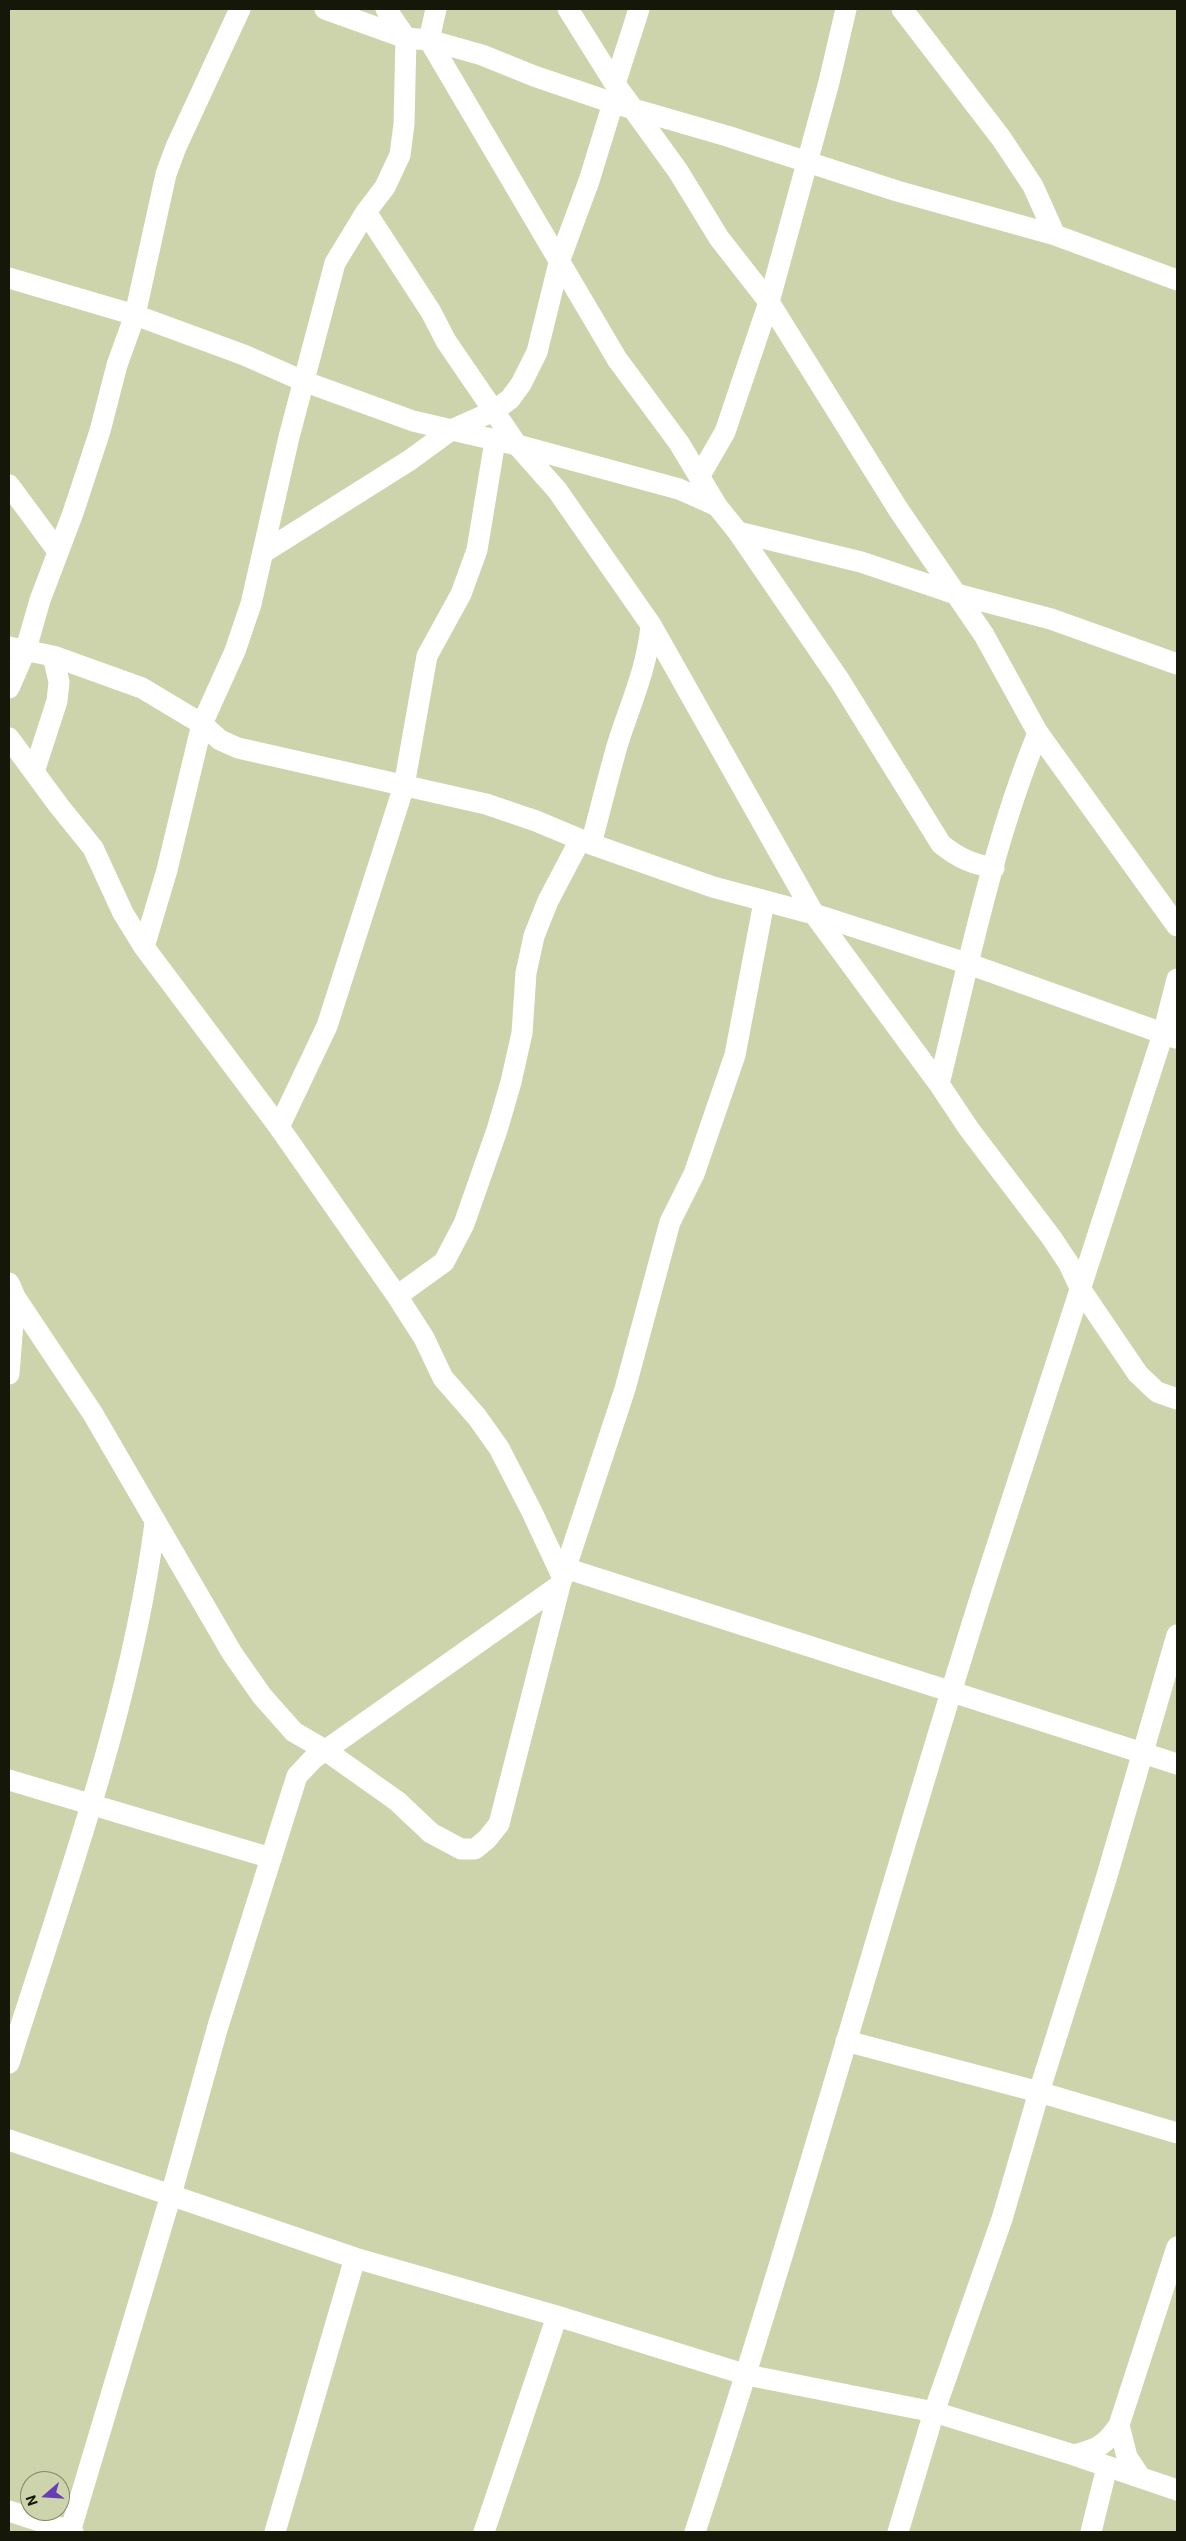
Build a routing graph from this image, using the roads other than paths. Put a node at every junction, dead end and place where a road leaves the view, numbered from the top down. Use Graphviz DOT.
graph roads {
  1 [pos="240,9"];
  2 [pos="325,9"];
  3 [pos="386,9"];
  4 [pos="436,9"];
  5 [pos="568,9"];
  6 [pos="640,9"];
  7 [pos="846,9"];
  8 [pos="902,9"];
  9 [pos="406,38"];
  10 [pos="430,40"];
  11 [pos="614,93"];
  12 [pos="634,109"];
  13 [pos="807,162"];
  14 [pos="366,212"];
  15 [pos="1055,235"];
  16 [pos="560,259"];
  17 [pos="9,278"];
  18 [pos="1177,280"];
  19 [pos="769,302"];
  20 [pos="135,315"];
  21 [pos="303,381"];
  22 [pos="494,411"];
  23 [pos="451,430"];
  24 [pos="495,442"];
  25 [pos="517,445"];
  26 [pos="700,477"];
  27 [pos="9,485"];
  28 [pos="716,506"];
  29 [pos="738,532"];
  30 [pos="57,550"];
  31 [pos="264,552"];
  32 [pos="956,594"];
  33 [pos="651,625"];
  34 [pos="17,648"];
  35 [pos="53,656"];
  36 [pos="1177,664"];
  37 [pos="9,688"];
  38 [pos="202,724"];
  39 [pos="1038,733"];
  40 [pos="9,738"];
  41 [pos="34,772"];
  42 [pos="404,786"];
  43 [pos="585,842"];
  44 [pos="994,868"];
  45 [pos="764,902"];
  46 [pos="814,914"];
  47 [pos="1177,926"];
  48 [pos="144,947"];
  49 [pos="969,964"];
  50 [pos="1177,979"];
  51 [pos="1170,1036"];
  52 [pos="939,1084"];
  53 [pos="279,1127"];
  54 [pos="12,1290"];
  55 [pos="1081,1290"];
  56 [pos="397,1296"];
  57 [pos="9,1374"];
  58 [pos="1177,1399"];
  59 [pos="155,1523"];
  60 [pos="562,1577"];
  61 [pos="1177,1635"];
  62 [pos="952,1693"];
  63 [pos="294,1732"];
  64 [pos="325,1750"];
  65 [pos="1143,1753"];
  66 [pos="1177,1764"];
  67 [pos="297,1776"];
  68 [pos="9,1780"];
  69 [pos="90,1804"];
  70 [pos="271,1858"];
  71 [pos="846,2041"];
  72 [pos="9,2064"];
  73 [pos="1039,2092"];
  74 [pos="1177,2133"];
  75 [pos="9,2140"];
  76 [pos="171,2195"];
  77 [pos="1177,2247"];
  78 [pos="355,2258"];
  79 [pos="557,2316"];
  80 [pos="747,2375"];
  81 [pos="934,2412"];
  82 [pos="1119,2425"];
  83 [pos="1074,2454"];
  84 [pos="1108,2467"];
  85 [pos="1141,2478"];
  86 [pos="1177,2490"];
  87 [pos="9,2511"];
  88 [pos="71,2532"];
  89 [pos="276,2532"];
  90 [pos="484,2532"];
  91 [pos="695,2532"];
  92 [pos="898,2532"];
  93 [pos="1091,2532"];
  1 -- 20 [label="street"];
  2 -- 9 [label="street"];
  3 -- 9 [label="street"];
  4 -- 10 [label="street"];
  5 -- 11 [label="street"];
  6 -- 11 [label="street"];
  7 -- 13 [label="street"];
  8 -- 15 [label="street"];
  9 -- 10 [label="street"];
  9 -- 14 [label="street"];
  10 -- 11 [label="street"];
  10 -- 16 [label="street"];
  11 -- 12 [label="street"];
  11 -- 16 [label="street"];
  12 -- 13 [label="street"];
  12 -- 19 [label="street"];
  13 -- 15 [label="street"];
  13 -- 19 [label="street"];
  14 -- 21 [label="street"];
  14 -- 22 [label="street"];
  15 -- 18 [label="street"];
  16 -- 22 [label="street"];
  16 -- 26 [label="street"];
  17 -- 20 [label="street"];
  19 -- 26 [label="street"];
  19 -- 32 [label="street"];
  20 -- 21 [label="street"];
  20 -- 30 [label="street"];
  21 -- 23 [label="street"];
  21 -- 31 [label="street"];
  22 -- 23 [label="street"];
  22 -- 25 [label="street"];
  23 -- 24 [label="street"];
  23 -- 31 [label="street"];
  24 -- 25 [label="street"];
  24 -- 42 [label="street"];
  25 -- 28 [label="street"];
  25 -- 33 [label="street"];
  26 -- 28 [label="street"];
  27 -- 30 [label="street"];
  28 -- 29 [label="street"];
  29 -- 32 [label="street"];
  29 -- 44 [label="street"];
  30 -- 34 [label="street"];
  31 -- 38 [label="street"];
  32 -- 36 [label="street"];
  32 -- 39 [label="street"];
  33 -- 43 [label="street"];
  33 -- 46 [label="street"];
  34 -- 35 [label="street"];
  34 -- 37 [label="street"];
  35 -- 38 [label="street"];
  35 -- 41 [label="street"];
  38 -- 42 [label="street"];
  38 -- 48 [label="street"];
  39 -- 44 [label="street"];
  39 -- 47 [label="street"];
  40 -- 41 [label="street"];
  41 -- 48 [label="street"];
  42 -- 43 [label="street"];
  42 -- 53 [label="street"];
  43 -- 45 [label="street"];
  43 -- 56 [label="street"];
  44 -- 49 [label="street"];
  45 -- 46 [label="street"];
  45 -- 60 [label="street"];
  46 -- 49 [label="street"];
  46 -- 52 [label="street"];
  48 -- 53 [label="street"];
  49 -- 51 [label="street"];
  49 -- 52 [label="street"];
  50 -- 51 [label="street"];
  51 -- 55 [label="street"];
  52 -- 55 [label="street"];
  53 -- 56 [label="street"];
  54 -- 57 [label="street"];
  54 -- 59 [label="street"];
  55 -- 58 [label="street"];
  55 -- 62 [label="street"];
  56 -- 60 [label="street"];
  59 -- 63 [label="street"];
  59 -- 69 [label="street"];
  60 -- 62 [label="street"];
  60 -- 64 [label="street"];
  60 -- 64 [label="street"];
  61 -- 65 [label="street"];
  62 -- 65 [label="street"];
  62 -- 71 [label="street"];
  63 -- 64 [label="street"];
  63 -- 67 [label="street"];
  64 -- 67 [label="street"];
  65 -- 66 [label="street"];
  65 -- 73 [label="street"];
  67 -- 70 [label="street"];
  68 -- 69 [label="street"];
  69 -- 70 [label="street"];
  69 -- 72 [label="street"];
  70 -- 76 [label="street"];
  71 -- 73 [label="street"];
  71 -- 80 [label="street"];
  73 -- 74 [label="street"];
  73 -- 81 [label="street"];
  75 -- 76 [label="street"];
  76 -- 78 [label="street"];
  76 -- 88 [label="street"];
  77 -- 82 [label="street"];
  78 -- 79 [label="street"];
  78 -- 89 [label="street"];
  79 -- 80 [label="street"];
  79 -- 90 [label="street"];
  80 -- 81 [label="street"];
  80 -- 91 [label="street"];
  81 -- 83 [label="street"];
  81 -- 92 [label="street"];
  82 -- 83 [label="street"];
  82 -- 85 [label="street"];
  83 -- 84 [label="street"];
  84 -- 85 [label="street"];
  84 -- 93 [label="street"];
  85 -- 86 [label="street"];
  87 -- 88 [label="street"];
}
